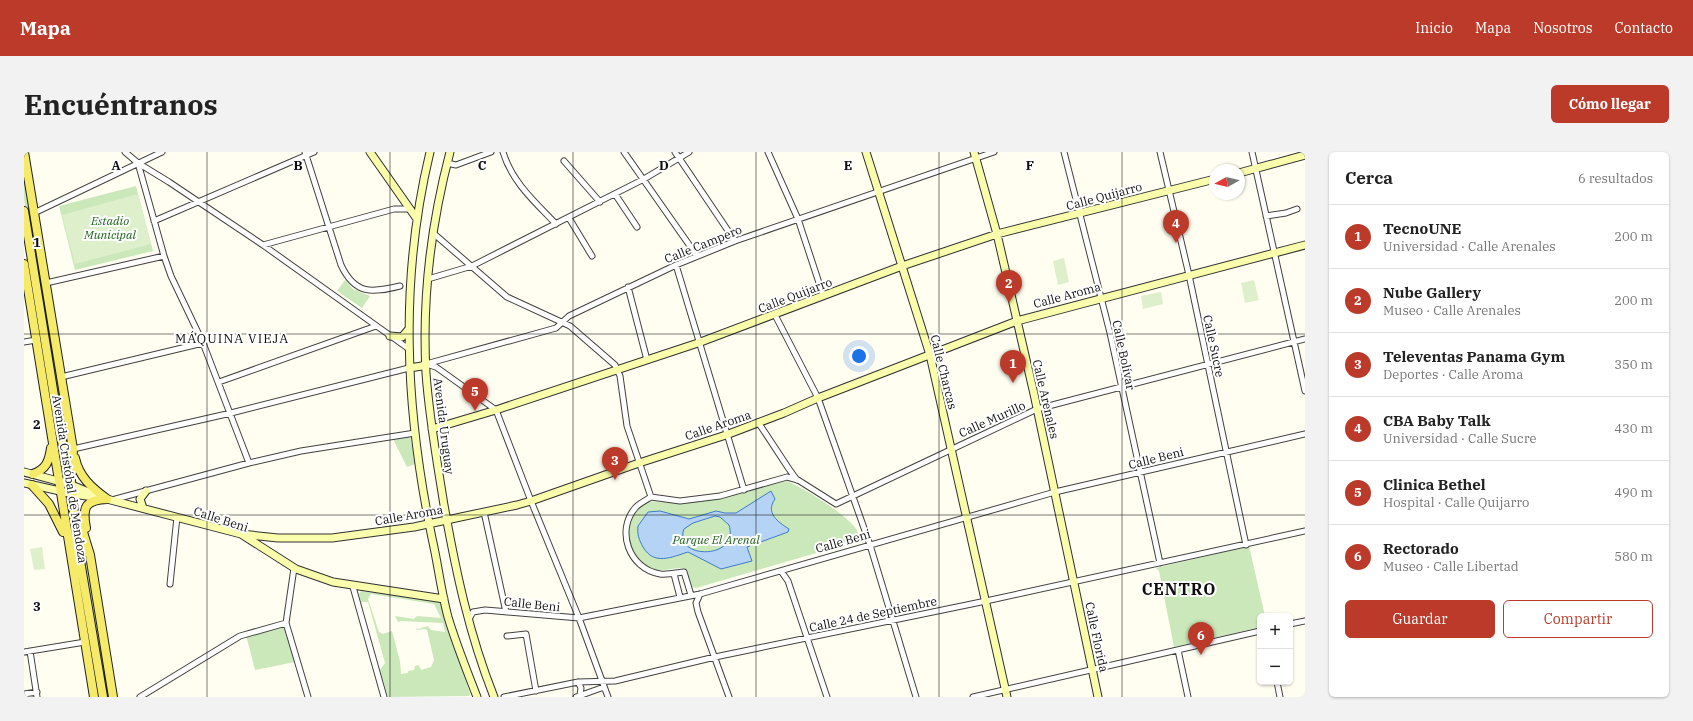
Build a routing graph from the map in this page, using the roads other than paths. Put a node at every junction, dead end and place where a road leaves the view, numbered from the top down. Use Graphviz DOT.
graph roads {
  1 [pos="24,152"];
  2 [pos="125,152"];
  3 [pos="162,152"];
  4 [pos="314,152"];
  5 [pos="370,152"];
  6 [pos="430,152"];
  7 [pos="450,152"];
  8 [pos="491,152"];
  9 [pos="503,152"];
  10 [pos="624,152"];
  11 [pos="675,152"];
  12 [pos="689,152"];
  13 [pos="768,152"];
  14 [pos="866,152"];
  15 [pos="994,152"];
  16 [pos="1064,152"];
  17 [pos="1160,152"];
  18 [pos="1252,152"];
  19 [pos="305,154"];
  20 [pos="974,155"];
  21 [pos="1305,155"];
  22 [pos="679,158"];
  23 [pos="564,161"];
  24 [pos="138,163"];
  25 [pos="447,163"];
  26 [pos="1255,169"];
  27 [pos="1245,172"];
  28 [pos="644,179"];
  29 [pos="1209,180"];
  30 [pos="878,190"];
  31 [pos="1169,190"];
  32 [pos="615,194"];
  33 [pos="199,201"];
  34 [pos="600,202"];
  35 [pos="410,209"];
  36 [pos="1297,209"];
  37 [pos="24,211"];
  38 [pos="34,213"];
  39 [pos="1081,214"];
  40 [pos="1266,216"];
  41 [pos="569,218"];
  42 [pos="417,219"];
  43 [pos="798,219"];
  44 [pos="154,221"];
  45 [pos="556,224"];
  46 [pos="636,227"];
  47 [pos="329,228"];
  48 [pos="433,233"];
  49 [pos="997,234"];
  50 [pos="735,241"];
  51 [pos="263,245"];
  52 [pos="1305,245"];
  53 [pos="1275,254"];
  54 [pos="164,256"];
  55 [pos="592,256"];
  56 [pos="697,256"];
  57 [pos="24,264"];
  58 [pos="676,265"];
  59 [pos="472,266"];
  60 [pos="902,266"];
  61 [pos="1189,275"];
  62 [pos="428,279"];
  63 [pos="46,283"];
  64 [pos="400,286"];
  65 [pos="628,287"];
  66 [pos="823,295"];
  67 [pos="1101,297"];
  68 [pos="775,315"];
  69 [pos="1017,321"];
  70 [pos="562,322"];
  71 [pos="376,326"];
  72 [pos="408,330"];
  73 [pos="390,336"];
  74 [pos="1305,339"];
  75 [pos="36,340"];
  76 [pos="24,342"];
  77 [pos="1293,342"];
  78 [pos="203,343"];
  79 [pos="698,343"];
  80 [pos="408,349"];
  81 [pos="930,355"];
  82 [pos="647,360"];
  83 [pos="426,364"];
  84 [pos="1208,364"];
  85 [pos="409,368"];
  86 [pos="618,370"];
  87 [pos="61,377"];
  88 [pos="218,382"];
  89 [pos="1121,387"];
  90 [pos="1305,391"];
  91 [pos="818,398"];
  92 [pos="1037,409"];
  93 [pos="496,410"];
  94 [pos="231,413"];
  95 [pos="758,422"];
  96 [pos="432,429"];
  97 [pos="415,433"];
  98 [pos="1305,434"];
  99 [pos="726,435"];
  100 [pos="52,436"];
  101 [pos="951,448"];
  102 [pos="73,450"];
  103 [pos="1226,453"];
  104 [pos="249,463"];
  105 [pos="639,463"];
  106 [pos="24,472"];
  107 [pos="33,474"];
  108 [pos="1140,474"];
  109 [pos="59,480"];
  110 [pos="798,480"];
  111 [pos="28,484"];
  112 [pos="70,488"];
  113 [pos="744,490"];
  114 [pos="146,491"];
  115 [pos="1055,492"];
  116 [pos="852,495"];
  117 [pos="651,497"];
  118 [pos="107,499"];
  119 [pos="531,501"];
  120 [pos="75,506"];
  121 [pos="142,508"];
  122 [pos="484,512"];
  123 [pos="967,516"];
  124 [pos="177,517"];
  125 [pos="460,517"];
  126 [pos="447,520"];
  127 [pos="429,524"];
  128 [pos="414,527"];
  129 [pos="1305,531"];
  130 [pos="449,533"];
  131 [pos="241,534"];
  132 [pos="272,538"];
  133 [pos="432,540"];
  134 [pos="870,545"];
  135 [pos="1246,545"];
  136 [pos="69,549"];
  137 [pos="269,552"];
  138 [pos="90,554"];
  139 [pos="1160,563"];
  140 [pos="294,568"];
  141 [pos="781,571"];
  142 [pos="674,574"];
  143 [pos="1074,582"];
  144 [pos="170,584"];
  145 [pos="353,586"];
  146 [pos="700,594"];
  147 [pos="691,595"];
  148 [pos="680,597"];
  149 [pos="444,599"];
  150 [pos="986,601"];
  151 [pos="506,612"];
  152 [pos="579,618"];
  153 [pos="893,621"];
  154 [pos="1305,621"];
  155 [pos="468,622"];
  156 [pos="286,623"];
  157 [pos="1293,623"];
  158 [pos="1257,632"];
  159 [pos="507,636"];
  160 [pos="807,638"];
  161 [pos="85,642"];
  162 [pos="1178,650"];
  163 [pos="30,651"];
  164 [pos="24,652"];
  165 [pos="715,657"];
  166 [pos="107,662"];
  167 [pos="1092,670"];
  168 [pos="578,682"];
  169 [pos="603,684"];
  170 [pos="1278,685"];
  171 [pos="536,691"];
  172 [pos="1006,693"];
  173 [pos="24,694"];
  174 [pos="37,695"];
  175 [pos="578,696"];
  176 [pos="100,697"];
  177 [pos="113,697"];
  178 [pos="140,697"];
  179 [pos="308,697"];
  180 [pos="384,697"];
  181 [pos="477,697"];
  182 [pos="494,697"];
  183 [pos="505,697"];
  184 [pos="608,697"];
  185 [pos="728,697"];
  186 [pos="826,697"];
  187 [pos="916,697"];
  188 [pos="973,697"];
  189 [pos="1098,697"];
  190 [pos="1188,697"];
  191 [pos="1280,697"];
  1 -- 38 [label="main road, Avenida Cristóbal de Mendoza"];
  2 -- 24 [label="street"];
  3 -- 24 [label="street"];
  4 -- 19 [label="street"];
  5 -- 35 [label="street"];
  6 -- 42 [label="street"];
  7 -- 25 [label="street, Avenida Uruguay"];
  8 -- 25 [label="street"];
  9 -- 45 [label="street"];
  10 -- 28 [label="street"];
  11 -- 22 [label="street"];
  12 -- 22 [label="street"];
  13 -- 43 [label="street"];
  14 -- 30 [label="street, Calle Charcas"];
  15 -- 20 [label="street, Calle Campero"];
  16 -- 39 [label="street, Calle Bolívar"];
  17 -- 31 [label="street, Calle Sucre"];
  18 -- 26 [label="street"];
  19 -- 33 [label="street"];
  19 -- 47 [label="street"];
  20 -- 30 [label="street, Calle Campero"];
  20 -- 49 [label="street, Calle Arenales"];
  21 -- 26 [label="street"];
  22 -- 28 [label="street"];
  22 -- 50 [label="street"];
  23 -- 34 [label="street"];
  24 -- 33 [label="street"];
  24 -- 38 [label="street"];
  24 -- 44 [label="street"];
  25 -- 48 [label="street, Avenida Uruguay"];
  26 -- 27 [label="street"];
  26 -- 40 [label="street"];
  28 -- 32 [label="street"];
  28 -- 56 [label="street"];
  29 -- 31 [label="street, Calle Quijarro"];
  30 -- 43 [label="street, Calle Campero"];
  30 -- 60 [label="street, Calle Charcas"];
  31 -- 39 [label="street, Calle Quijarro"];
  31 -- 61 [label="street, Calle Sucre"];
  32 -- 34 [label="street"];
  32 -- 46 [label="street"];
  33 -- 44 [label="street"];
  33 -- 51 [label="street"];
  34 -- 41 [label="street"];
  35 -- 42 [label="street"];
  35 -- 47 [label="street"];
  36 -- 40 [label="street"];
  37 -- 112 [label="main road, Avenida Cristóbal de Mendoza"];
  38 -- 63 [label="main road, Avenida Cristóbal de Mendoza"];
  39 -- 49 [label="street, Calle Quijarro"];
  39 -- 67 [label="street, Calle Bolívar"];
  40 -- 53 [label="street"];
  41 -- 45 [label="street"];
  41 -- 55 [label="street"];
  42 -- 72 [label="street"];
  43 -- 50 [label="street, Calle Campero"];
  43 -- 66 [label="street"];
  44 -- 54 [label="street"];
  45 -- 59 [label="street"];
  47 -- 51 [label="street"];
  47 -- 64 [label="street"];
  48 -- 59 [label="street"];
  48 -- 62 [label="street, Avenida Uruguay"];
  49 -- 60 [label="street, Calle Quijarro"];
  49 -- 69 [label="street, Calle Arenales"];
  50 -- 56 [label="street, Calle Campero"];
  51 -- 71 [label="street"];
  52 -- 53 [label="street, Calle Aroma"];
  53 -- 61 [label="street, Calle Aroma"];
  53 -- 77 [label="street"];
  54 -- 63 [label="street"];
  54 -- 78 [label="street"];
  56 -- 58 [label="street, Calle Campero"];
  57 -- 75 [label="main road, Avenida Cristóbal de Mendoza"];
  58 -- 65 [label="street, Calle Campero"];
  58 -- 79 [label="street"];
  59 -- 62 [label="street"];
  59 -- 70 [label="street"];
  60 -- 66 [label="street, Calle Quijarro"];
  60 -- 81 [label="street, Calle Charcas"];
  61 -- 67 [label="street, Calle Aroma"];
  61 -- 84 [label="street, Calle Sucre"];
  62 -- 83 [label="street, Avenida Uruguay"];
  63 -- 87 [label="main road, Avenida Cristóbal de Mendoza"];
  65 -- 70 [label="street, Calle Campero"];
  65 -- 82 [label="street"];
  66 -- 68 [label="street, Calle Quijarro"];
  67 -- 69 [label="street, Calle Aroma"];
  67 -- 89 [label="street, Calle Bolívar"];
  68 -- 79 [label="street, Calle Quijarro"];
  68 -- 91 [label="street"];
  69 -- 81 [label="street, Calle Aroma"];
  69 -- 92 [label="street, Calle Arenales"];
  70 -- 83 [label="street, Calle Campero"];
  70 -- 86 [label="street"];
  71 -- 73 [label="street"];
  71 -- 88 [label="street"];
  72 -- 73 [label="street"];
  72 -- 80 [label="street"];
  73 -- 80 [label="street"];
  74 -- 77 [label="street, Calle Murillo"];
  75 -- 76 [label="street"];
  75 -- 100 [label="main road, Avenida Cristóbal de Mendoza"];
  77 -- 84 [label="street, Calle Murillo"];
  77 -- 90 [label="street"];
  78 -- 87 [label="street"];
  78 -- 88 [label="street"];
  79 -- 82 [label="street, Calle Quijarro"];
  79 -- 99 [label="street"];
  80 -- 85 [label="street"];
  81 -- 91 [label="street, Calle Aroma"];
  81 -- 101 [label="street, Calle Charcas"];
  82 -- 86 [label="street, Calle Quijarro"];
  83 -- 85 [label="street"];
  83 -- 93 [label="street"];
  83 -- 96 [label="street, Avenida Uruguay"];
  84 -- 89 [label="street, Calle Murillo"];
  84 -- 103 [label="street, Calle Sucre"];
  85 -- 94 [label="street"];
  85 -- 97 [label="street"];
  86 -- 93 [label="street, Calle Quijarro"];
  86 -- 105 [label="street"];
  87 -- 102 [label="main road, Avenida Cristóbal de Mendoza"];
  88 -- 94 [label="street"];
  89 -- 92 [label="street, Calle Murillo"];
  89 -- 108 [label="street, Calle Bolívar"];
  91 -- 95 [label="street, Calle Aroma"];
  91 -- 116 [label="street"];
  92 -- 101 [label="street, Calle Murillo"];
  92 -- 115 [label="street, Calle Arenales"];
  93 -- 96 [label="street, Calle Quijarro"];
  93 -- 119 [label="street"];
  94 -- 102 [label="street"];
  94 -- 104 [label="street"];
  95 -- 99 [label="street, Calle Aroma"];
  95 -- 110 [label="street, Calle Murillo"];
  96 -- 126 [label="street, Avenida Uruguay"];
  97 -- 104 [label="street"];
  97 -- 127 [label="street"];
  98 -- 103 [label="street, Calle Beni"];
  99 -- 105 [label="street, Calle Aroma"];
  99 -- 113 [label="street"];
  100 -- 107 [label="main road"];
  100 -- 109 [label="main road, Avenida Cristóbal de Mendoza"];
  101 -- 116 [label="street, Calle Murillo"];
  101 -- 123 [label="street, Calle Charcas"];
  102 -- 112 [label="main road, Avenida Cristóbal de Mendoza"];
  102 -- 118 [label="main road"];
  103 -- 108 [label="street, Calle Beni"];
  103 -- 135 [label="street, Calle Sucre"];
  104 -- 114 [label="street"];
  105 -- 117 [label="street"];
  105 -- 119 [label="street, Calle Aroma"];
  106 -- 107 [label="street"];
  107 -- 109 [label="street"];
  108 -- 115 [label="street, Calle Beni"];
  108 -- 139 [label="street, Calle Bolívar"];
  109 -- 112 [label="main road, Avenida Cristóbal de Mendoza"];
  110 -- 113 [label="street, Calle Murillo"];
  110 -- 116 [label="street, Calle Murillo"];
  111 -- 112 [label="street, Calle Beni"];
  111 -- 136 [label="main road"];
  112 -- 118 [label="street, Calle Beni"];
  112 -- 120 [label="main road, Avenida Cristóbal de Mendoza"];
  112 -- 136 [label="main road, Avenida Cristóbal de Mendoza"];
  113 -- 117 [label="street, Calle Murillo"];
  114 -- 118 [label="street"];
  114 -- 121 [label="street"];
  115 -- 123 [label="street, Calle Beni"];
  115 -- 143 [label="street, Calle Arenales"];
  116 -- 134 [label="street"];
  117 -- 142 [label="street"];
  118 -- 121 [label="street, Calle Beni"];
  118 -- 138 [label="main road"];
  119 -- 122 [label="street, Calle Aroma"];
  119 -- 152 [label="street"];
  120 -- 138 [label="main road, Avenida Cristóbal de Mendoza"];
  120 -- 176 [label="main road, Avenida Cristóbal de Mendoza"];
  121 -- 124 [label="street, Calle Beni"];
  122 -- 125 [label="street, Calle Aroma"];
  122 -- 151 [label="street"];
  123 -- 134 [label="street, Calle Beni"];
  123 -- 150 [label="street, Calle Charcas"];
  124 -- 131 [label="street, Calle Beni"];
  124 -- 144 [label="street"];
  125 -- 126 [label="street, Calle Aroma"];
  125 -- 130 [label="street"];
  126 -- 127 [label="street, Calle Aroma"];
  126 -- 130 [label="street, Avenida Uruguay"];
  127 -- 128 [label="street, Calle Aroma"];
  127 -- 133 [label="street"];
  128 -- 132 [label="street, Calle Aroma"];
  128 -- 133 [label="street"];
  129 -- 135 [label="street, Calle 24 de Septiembre"];
  130 -- 155 [label="street, Avenida Uruguay"];
  131 -- 132 [label="street, Calle Aroma"];
  131 -- 137 [label="street, Calle Beni"];
  132 -- 137 [label="street"];
  133 -- 149 [label="street"];
  134 -- 141 [label="street, Calle Beni"];
  134 -- 153 [label="street"];
  135 -- 139 [label="street, Calle 24 de Septiembre"];
  136 -- 161 [label="main road, Avenida Cristóbal de Mendoza"];
  137 -- 140 [label="street, Calle Beni"];
  138 -- 166 [label="main road, Avenida Cristóbal de Mendoza"];
  139 -- 143 [label="street, Calle 24 de Septiembre"];
  140 -- 145 [label="street, Calle Beni"];
  140 -- 156 [label="street"];
  141 -- 146 [label="street, Calle Beni"];
  141 -- 160 [label="street"];
  142 -- 147 [label="street"];
  142 -- 148 [label="street"];
  143 -- 150 [label="street, Calle 24 de Septiembre"];
  143 -- 167 [label="street, Calle Florida"];
  145 -- 149 [label="street, Calle Beni"];
  145 -- 180 [label="street"];
  146 -- 147 [label="street, Calle Beni"];
  146 -- 165 [label="street"];
  147 -- 148 [label="street, Calle Beni"];
  148 -- 152 [label="street, Calle Beni"];
  149 -- 181 [label="street"];
  150 -- 153 [label="street, Calle 24 de Septiembre"];
  150 -- 172 [label="street, Calle Charcas"];
  151 -- 152 [label="street, Calle Beni"];
  151 -- 155 [label="street, Calle Beni"];
  152 -- 169 [label="street"];
  153 -- 160 [label="street, Calle 24 de Septiembre"];
  153 -- 187 [label="street"];
  154 -- 157 [label="street"];
  155 -- 182 [label="street, Avenida Uruguay"];
  156 -- 178 [label="street"];
  156 -- 179 [label="street"];
  158 -- 162 [label="street"];
  159 -- 171 [label="street"];
  160 -- 165 [label="street, Calle 24 de Septiembre"];
  160 -- 186 [label="street"];
  161 -- 163 [label="street"];
  161 -- 176 [label="main road, Avenida Cristóbal de Mendoza"];
  162 -- 167 [label="street"];
  162 -- 190 [label="street"];
  163 -- 164 [label="street"];
  163 -- 174 [label="street"];
  165 -- 169 [label="street, Calle 24 de Septiembre"];
  165 -- 185 [label="street"];
  166 -- 176 [label="main road"];
  166 -- 177 [label="main road, Avenida Cristóbal de Mendoza"];
  167 -- 172 [label="street"];
  167 -- 189 [label="street, Calle Florida"];
  168 -- 169 [label="street, Calle 24 de Septiembre"];
  168 -- 171 [label="street, Calle 24 de Septiembre"];
  168 -- 175 [label="street"];
  169 -- 175 [label="street, Calle 24 de Septiembre"];
  169 -- 184 [label="street"];
  170 -- 191 [label="street"];
  171 -- 183 [label="street, Calle 24 de Septiembre"];
  172 -- 188 [label="street"];
  173 -- 174 [label="street"];
}
